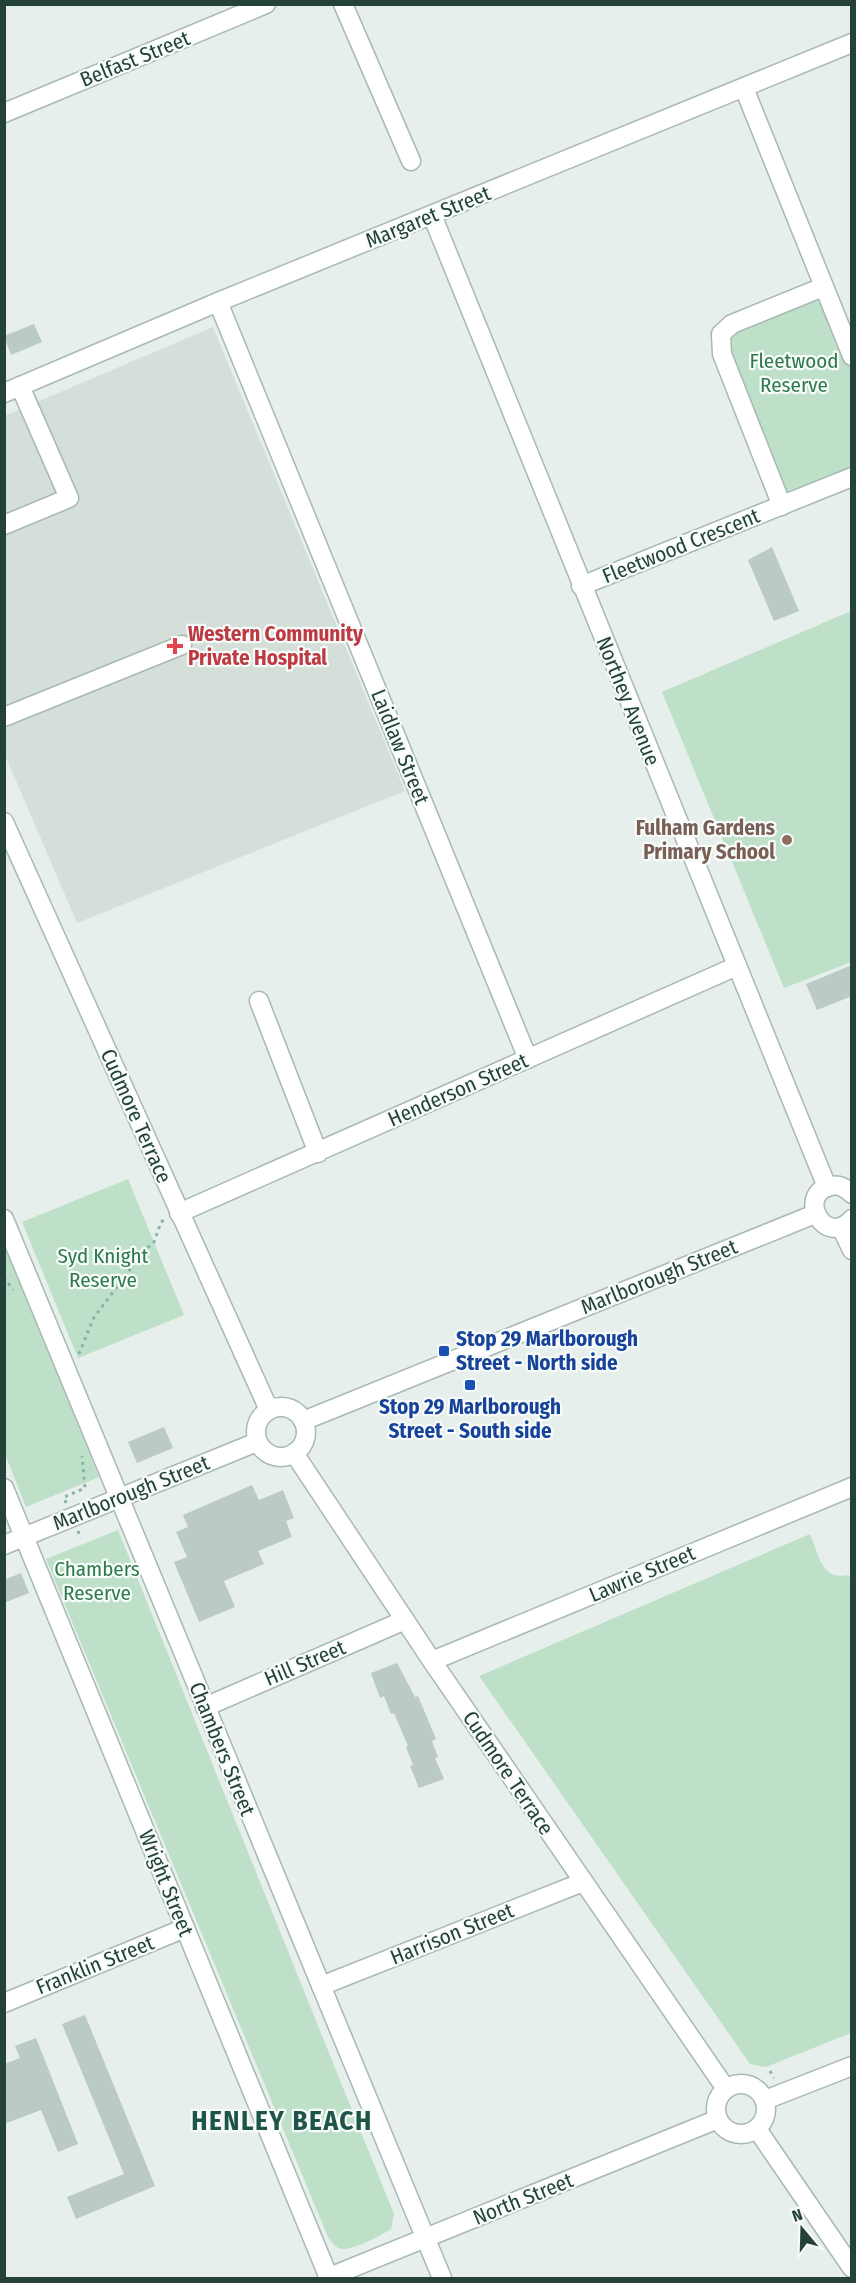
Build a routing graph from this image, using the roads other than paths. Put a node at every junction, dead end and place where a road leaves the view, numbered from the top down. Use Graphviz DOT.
graph roads {
  1 [pos="266,4"];
  2 [pos="342,4"];
  3 [pos="852,43"];
  4 [pos="744,88"];
  5 [pos="4,112"];
  6 [pos="411,161"];
  7 [pos="432,215"];
  8 [pos="823,287"];
  9 [pos="219,302"];
  10 [pos="852,356"];
  11 [pos="12,389"];
  12 [pos="852,477"];
  13 [pos="782,506"];
  14 [pos="4,525"];
  15 [pos="581,586"];
  16 [pos="182,645"];
  17 [pos="4,717"];
  18 [pos="4,822"];
  19 [pos="737,966"];
  20 [pos="259,1001"];
  21 [pos="528,1059"];
  22 [pos="318,1153"];
  23 [pos="828,1187"];
  24 [pos="852,1194"];
  25 [pos="179,1213"];
  26 [pos="815,1214"];
  27 [pos="4,1219"];
  28 [pos="846,1223"];
  29 [pos="852,1250"];
  30 [pos="269,1410"];
  31 [pos="303,1421"];
  32 [pos="257,1442"];
  33 [pos="294,1453"];
  34 [pos="852,1487"];
  35 [pos="4,1488"];
  36 [pos="120,1498"];
  37 [pos="24,1537"];
  38 [pos="4,1545"];
  39 [pos="405,1620"];
  40 [pos="432,1661"];
  41 [pos="205,1707"];
  42 [pos="583,1882"];
  43 [pos="185,1928"];
  44 [pos="321,1986"];
  45 [pos="4,2003"];
  46 [pos="852,2066"];
  47 [pos="726,2089"];
  48 [pos="765,2100"];
  49 [pos="718,2119"];
  50 [pos="757,2129"];
  51 [pos="425,2238"];
  52 [pos="852,2268"];
  53 [pos="328,2278"];
  54 [pos="442,2278"];
  1 -- 5 [label="street, Belfast Street"];
  2 -- 6 [label="street"];
  3 -- 4 [label="street, Margaret Street"];
  4 -- 7 [label="street, Margaret Street"];
  4 -- 8 [label="street"];
  7 -- 9 [label="street, Margaret Street"];
  7 -- 15 [label="street, Northey Avenue"];
  8 -- 10 [label="street"];
  8 -- 13 [label="street, Fleetwood Crescent"];
  9 -- 11 [label="street, Margaret Street"];
  9 -- 21 [label="street, Laidlaw Street"];
  11 -- 14 [label="street"];
  12 -- 13 [label="street, Fleetwood Crescent"];
  13 -- 15 [label="street, Fleetwood Crescent"];
  15 -- 19 [label="street, Northey Avenue"];
  16 -- 17 [label="street"];
  18 -- 25 [label="street, Cudmore Terrace"];
  19 -- 21 [label="street, Henderson Street"];
  19 -- 23 [label="street, Northey Avenue"];
  20 -- 22 [label="street"];
  21 -- 22 [label="street, Henderson Street"];
  22 -- 25 [label="street, Henderson Street"];
  23 -- 24 [label="street"];
  23 -- 26 [label="street"];
  25 -- 30 [label="street, Cudmore Terrace"];
  26 -- 28 [label="street"];
  26 -- 31 [label="street, Marlborough Street"];
  27 -- 36 [label="street, Chambers Street"];
  28 -- 29 [label="street"];
  30 -- 31 [label="street"];
  30 -- 32 [label="street"];
  31 -- 33 [label="street"];
  32 -- 33 [label="street"];
  32 -- 36 [label="street, Marlborough Street"];
  33 -- 39 [label="street, Cudmore Terrace"];
  34 -- 40 [label="street, Lawrie Street"];
  35 -- 37 [label="street, Wright Street"];
  36 -- 37 [label="street, Marlborough Street"];
  36 -- 41 [label="street, Chambers Street"];
  37 -- 38 [label="street, Marlborough Street"];
  37 -- 43 [label="street, Wright Street"];
  39 -- 40 [label="street, Cudmore Terrace"];
  39 -- 41 [label="street, Hill Street"];
  40 -- 42 [label="street, Cudmore Terrace"];
  41 -- 44 [label="street, Chambers Street"];
  42 -- 44 [label="street, Harrison Street"];
  42 -- 47 [label="street, Cudmore Terrace"];
  43 -- 45 [label="street, Franklin Street"];
  43 -- 53 [label="street, Wright Street"];
  44 -- 51 [label="street, Chambers Street"];
  46 -- 48 [label="street"];
  47 -- 48 [label="street"];
  47 -- 49 [label="street"];
  48 -- 50 [label="street"];
  49 -- 50 [label="street"];
  49 -- 51 [label="street, North Street"];
  50 -- 52 [label="street"];
  51 -- 53 [label="street, North Street"];
  51 -- 54 [label="street, Chambers Street"];
}
